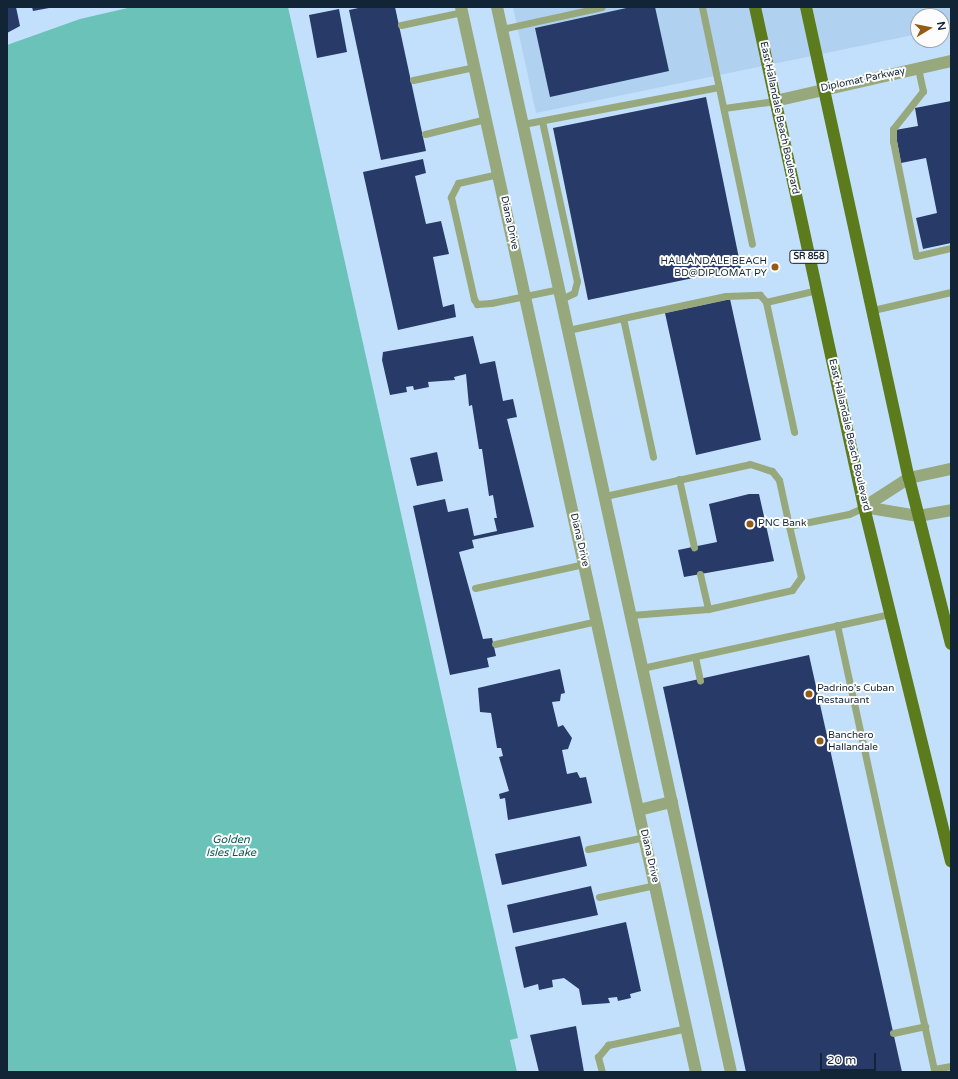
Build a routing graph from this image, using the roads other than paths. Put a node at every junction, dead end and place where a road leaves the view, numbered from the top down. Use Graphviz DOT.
graph roads {
  1 [pos="497,7"];
  2 [pos="602,7"];
  3 [pos="702,7"];
  4 [pos="754,7"];
  5 [pos="806,7"];
  6 [pos="462,10"];
  7 [pos="401,25"];
  8 [pos="502,29"];
  9 [pos="951,61"];
  10 [pos="474,67"];
  11 [pos="918,68"];
  12 [pos="413,80"];
  13 [pos="719,86"];
  14 [pos="824,88"];
  15 [pos="775,101"];
  16 [pos="724,108"];
  17 [pos="486,119"];
  18 [pos="542,121"];
  19 [pos="523,124"];
  20 [pos="425,134"];
  21 [pos="498,174"];
  22 [pos="752,244"];
  23 [pos="951,248"];
  24 [pos="817,290"];
  25 [pos="951,292"];
  26 [pos="560,294"];
  27 [pos="525,296"];
  28 [pos="766,302"];
  29 [pos="873,310"];
  30 [pos="623,318"];
  31 [pos="568,330"];
  32 [pos="794,432"];
  33 [pos="653,457"];
  34 [pos="951,469"];
  35 [pos="909,478"];
  36 [pos="679,479"];
  37 [pos="605,496"];
  38 [pos="864,507"];
  39 [pos="951,510"];
  40 [pos="918,516"];
  41 [pos="789,526"];
  42 [pos="694,546"];
  43 [pos="584,564"];
  44 [pos="700,574"];
  45 [pos="475,588"];
  46 [pos="708,609"];
  47 [pos="890,614"];
  48 [pos="631,615"];
  49 [pos="597,621"];
  50 [pos="837,625"];
  51 [pos="495,644"];
  52 [pos="951,644"];
  53 [pos="695,657"];
  54 [pos="642,668"];
  55 [pos="700,680"];
  56 [pos="672,802"];
  57 [pos="639,810"];
  58 [pos="645,836"];
  59 [pos="588,849"];
  60 [pos="951,860"];
  61 [pos="656,885"];
  62 [pos="599,897"];
  63 [pos="925,1026"];
  64 [pos="687,1028"];
  65 [pos="893,1033"];
  66 [pos="951,1066"];
  67 [pos="602,1072"];
  68 [pos="696,1072"];
  69 [pos="731,1072"];
  1 -- 8 [label="street"];
  2 -- 8 [label="lane"];
  3 -- 13 [label="lane"];
  4 -- 15 [label="main road, East Hallandale Beach Boulevard / SR 858"];
  5 -- 14 [label="main road"];
  6 -- 7 [label="lane"];
  6 -- 10 [label="street, Diana Drive"];
  8 -- 19 [label="street"];
  9 -- 11 [label="street, Diplomat Parkway"];
  10 -- 12 [label="lane"];
  10 -- 17 [label="street, Diana Drive"];
  11 -- 14 [label="street, Diplomat Parkway"];
  11 -- 23 [label="lane"];
  13 -- 16 [label="lane"];
  13 -- 18 [label="lane"];
  14 -- 15 [label="street, Diplomat Parkway"];
  14 -- 29 [label="main road"];
  15 -- 16 [label="lane"];
  15 -- 24 [label="main road, East Hallandale Beach Boulevard / SR 858"];
  16 -- 22 [label="lane"];
  17 -- 20 [label="lane"];
  17 -- 21 [label="street, Diana Drive"];
  18 -- 19 [label="lane"];
  18 -- 26 [label="lane"];
  19 -- 26 [label="street"];
  21 -- 27 [label="street, Diana Drive"];
  21 -- 27 [label="lane"];
  24 -- 28 [label="lane"];
  24 -- 38 [label="main road, East Hallandale Beach Boulevard / SR 858"];
  25 -- 29 [label="lane"];
  26 -- 27 [label="lane"];
  26 -- 31 [label="street"];
  27 -- 43 [label="street, Diana Drive"];
  28 -- 30 [label="lane"];
  28 -- 32 [label="lane"];
  29 -- 35 [label="main road"];
  30 -- 31 [label="lane"];
  30 -- 33 [label="lane"];
  31 -- 37 [label="street"];
  34 -- 35 [label="street"];
  35 -- 38 [label="street"];
  35 -- 40 [label="main road"];
  36 -- 37 [label="lane"];
  36 -- 41 [label="lane"];
  36 -- 42 [label="lane"];
  37 -- 48 [label="street"];
  38 -- 40 [label="street"];
  38 -- 41 [label="lane"];
  38 -- 47 [label="main road, East Hallandale Beach Boulevard / SR 858"];
  39 -- 40 [label="street"];
  40 -- 52 [label="main road"];
  41 -- 46 [label="lane"];
  43 -- 45 [label="lane"];
  43 -- 49 [label="street, Diana Drive"];
  44 -- 46 [label="lane"];
  46 -- 48 [label="lane"];
  47 -- 50 [label="lane"];
  47 -- 60 [label="main road, East Hallandale Beach Boulevard / SR 858"];
  48 -- 54 [label="street"];
  49 -- 51 [label="lane"];
  49 -- 57 [label="street, Diana Drive"];
  50 -- 53 [label="lane"];
  50 -- 63 [label="lane"];
  53 -- 54 [label="lane"];
  53 -- 55 [label="lane"];
  54 -- 56 [label="street"];
  56 -- 57 [label="street"];
  56 -- 69 [label="street"];
  57 -- 58 [label="street, Diana Drive"];
  58 -- 59 [label="lane"];
  58 -- 61 [label="street, Diana Drive"];
  61 -- 62 [label="lane"];
  61 -- 64 [label="street, Diana Drive"];
  63 -- 65 [label="lane"];
  63 -- 66 [label="lane"];
  64 -- 67 [label="lane"];
  64 -- 68 [label="street, Diana Drive"];
}
